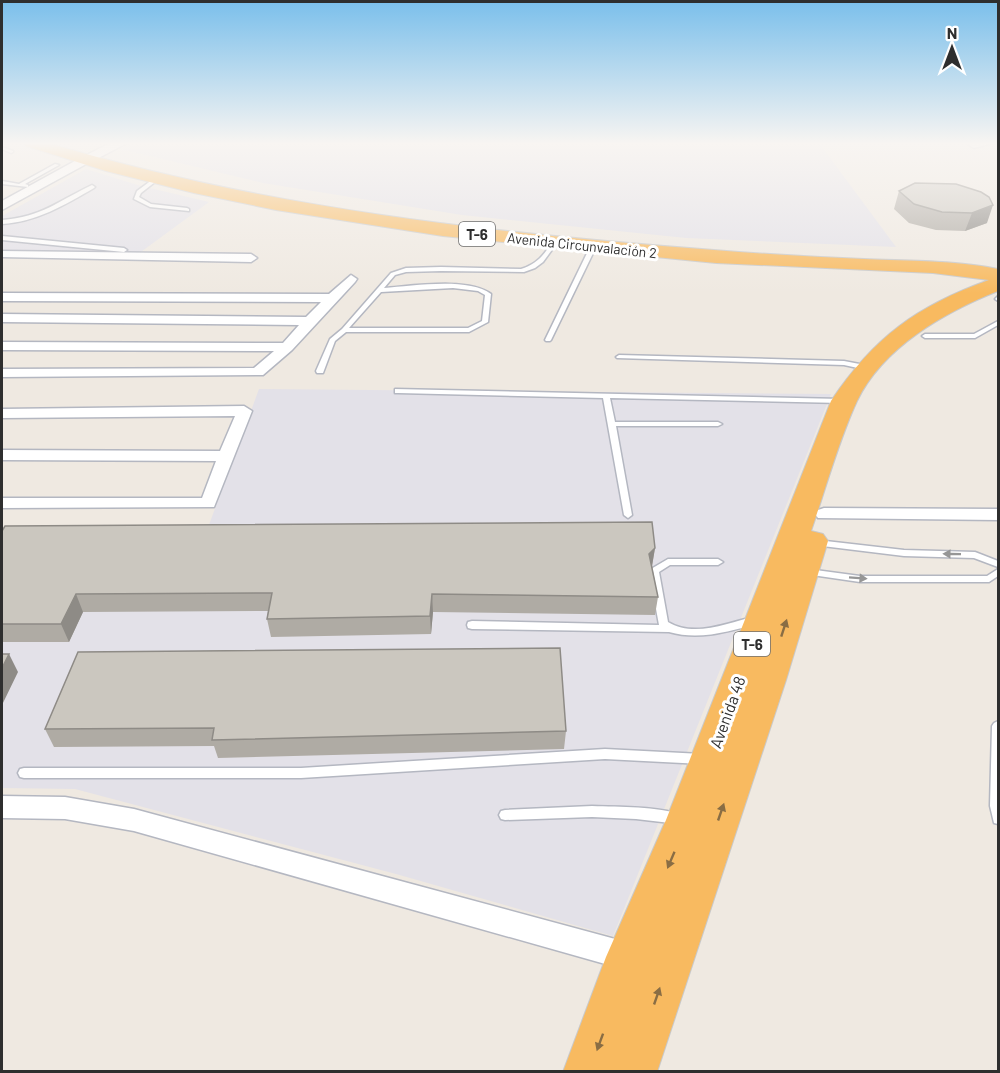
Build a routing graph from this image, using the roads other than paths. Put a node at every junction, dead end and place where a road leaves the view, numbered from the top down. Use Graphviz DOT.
graph roads {
  1 [pos="24,193"];
  2 [pos="81,193"];
  3 [pos="138,193"];
  4 [pos="229,193"];
  5 [pos="269,193"];
  6 [pos="2,206"];
  7 [pos="187,210"];
  8 [pos="2,222"];
  9 [pos="2,238"];
  10 [pos="554,243"];
  11 [pos="593,247"];
  12 [pos="124,250"];
  13 [pos="2,254"];
  14 [pos="251,258"];
  15 [pos="999,261"];
  16 [pos="932,267"];
  17 [pos="351,279"];
  18 [pos="379,290"];
  19 [pos="994,291"];
  20 [pos="2,297"];
  21 [pos="333,298"];
  22 [pos="2,318"];
  23 [pos="309,321"];
  24 [pos="999,323"];
  25 [pos="344,330"];
  26 [pos="925,336"];
  27 [pos="548,340"];
  28 [pos="2,346"];
  29 [pos="287,347"];
  30 [pos="619,357"];
  31 [pos="867,368"];
  32 [pos="320,371"];
  33 [pos="2,373"];
  34 [pos="398,392"];
  35 [pos="606,395"];
  36 [pos="844,401"];
  37 [pos="2,413"];
  38 [pos="614,424"];
  39 [pos="718,424"];
  40 [pos="2,454"];
  41 [pos="226,456"];
  42 [pos="2,502"];
  43 [pos="998,510"];
  44 [pos="628,515"];
  45 [pos="812,543"];
  46 [pos="718,562"];
  47 [pos="999,564"];
  48 [pos="999,572"];
  49 [pos="761,620"];
  50 [pos="472,625"];
  51 [pos="668,629"];
  52 [pos="999,726"];
  53 [pos="710,760"];
  54 [pos="24,773"];
  55 [pos="2,807"];
  56 [pos="505,815"];
  57 [pos="999,819"];
  58 [pos="687,820"];
  59 [pos="630,957"];
  60 [pos="590,1071"];
  61 [pos="631,1071"];
  1 -- 6 [label="street"];
  2 -- 8 [label="lane"];
  3 -- 7 [label="lane"];
  4 -- 10 [label="highway, Avenida Circunvalación 2 / T-6"];
  5 -- 15 [label="highway, Avenida Circunvalación 2 / T-6"];
  9 -- 12 [label="lane"];
  10 -- 11 [label="highway, Avenida Circunvalación 2 / T-6"];
  10 -- 18 [label="lane"];
  11 -- 16 [label="highway, Avenida Circunvalación 2 / T-6"];
  11 -- 27 [label="lane"];
  13 -- 14 [label="street"];
  16 -- 19 [label="highway, Avenida Circunvalación 2 / T-6"];
  16 -- 19 [label="highway"];
  17 -- 21 [label="street"];
  18 -- 25 [label="lane"];
  18 -- 25 [label="lane"];
  19 -- 26 [label="highway, Avenida 48 / T-6"];
  19 -- 31 [label="highway, Avenida 48 / T-6"];
  20 -- 21 [label="street"];
  21 -- 23 [label="street"];
  22 -- 23 [label="street"];
  23 -- 29 [label="street"];
  24 -- 26 [label="lane"];
  25 -- 32 [label="lane"];
  26 -- 45 [label="highway, Avenida 48 / T-6"];
  28 -- 29 [label="street"];
  29 -- 33 [label="street"];
  30 -- 31 [label="lane"];
  31 -- 36 [label="highway, Avenida 48 / T-6"];
  34 -- 35 [label="lane"];
  35 -- 36 [label="lane"];
  35 -- 38 [label="lane"];
  36 -- 49 [label="highway, Avenida 48 / T-6"];
  37 -- 41 [label="street"];
  38 -- 39 [label="lane"];
  38 -- 44 [label="lane"];
  40 -- 41 [label="street"];
  41 -- 42 [label="street"];
  43 -- 45 [label="street"];
  47 -- 45 [label="lane, one-way"];
  45 -- 48 [label="lane, one-way"];
  61 -- 45 [label="highway, Avenida 48 / T-6, one-way"];
  46 -- 51 [label="lane"];
  49 -- 51 [label="lane"];
  49 -- 53 [label="highway, Avenida 48 / T-6"];
  50 -- 51 [label="lane"];
  52 -- 57 [label="lane"];
  53 -- 54 [label="lane"];
  53 -- 58 [label="highway, Avenida 48 / T-6"];
  55 -- 59 [label="street"];
  56 -- 58 [label="lane"];
  58 -- 59 [label="highway, Avenida 48 / T-6, one-way"];
  59 -- 60 [label="highway, Avenida 48 / T-6, one-way"];
}
